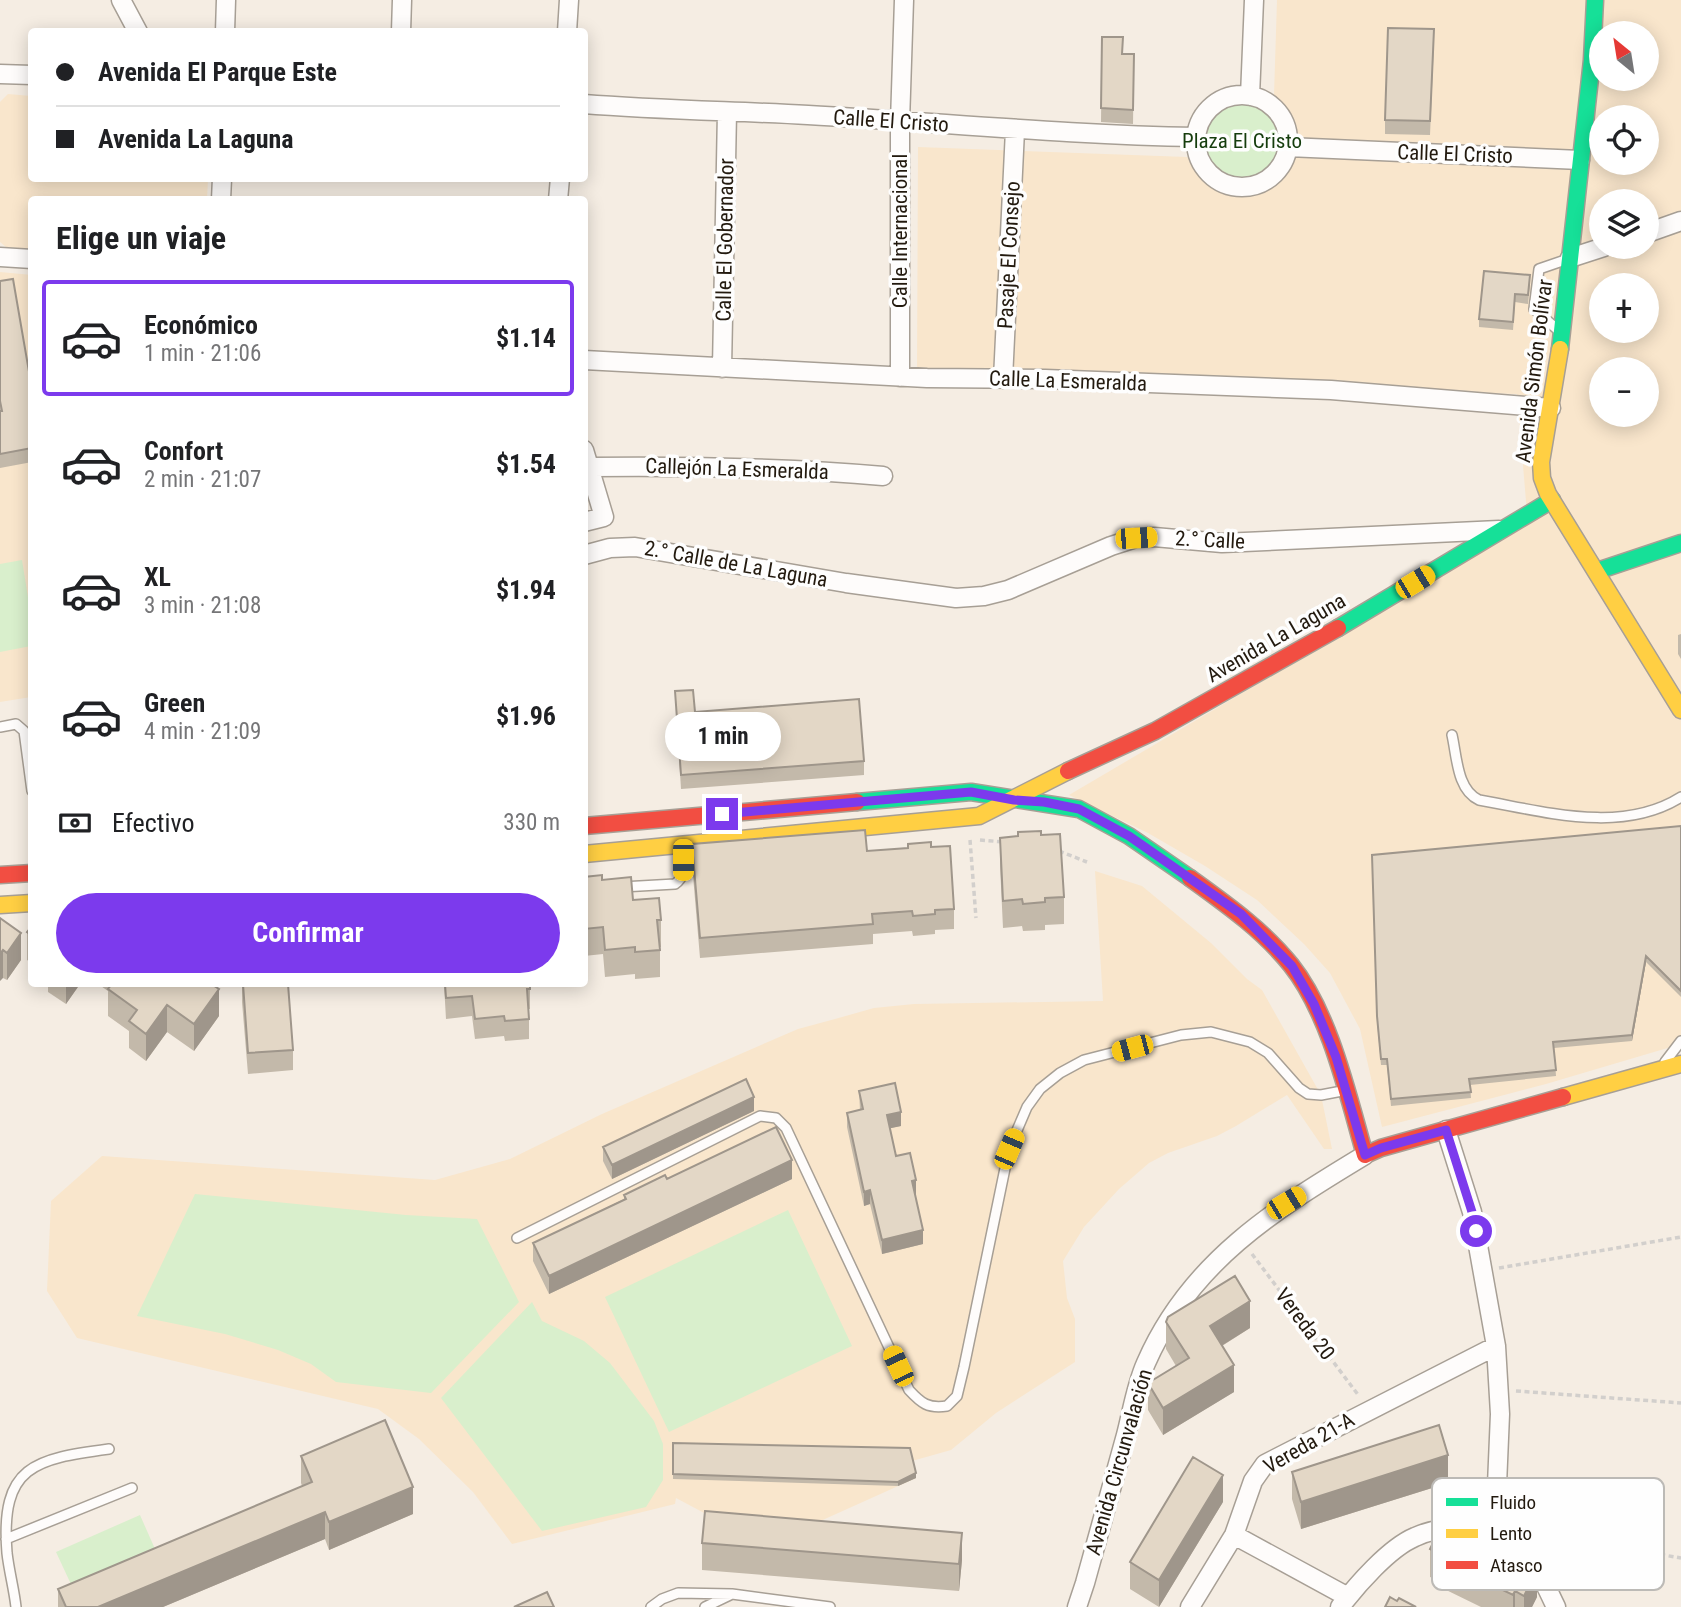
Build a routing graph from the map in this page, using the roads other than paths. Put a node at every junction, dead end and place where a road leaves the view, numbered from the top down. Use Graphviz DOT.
graph roads {
  1 [pos="121,0"];
  2 [pos="226,0"];
  3 [pos="402,0"];
  4 [pos="569,0"];
  5 [pos="904,0"];
  6 [pos="1254,0"];
  7 [pos="1595,0"];
  8 [pos="136,28"];
  9 [pos="225,28"];
  10 [pos="401,28"];
  11 [pos="567,28"];
  12 [pos="0,74"];
  13 [pos="28,75"];
  14 [pos="1250,96"];
  15 [pos="588,104"];
  16 [pos="727,112"];
  17 [pos="900,122"];
  18 [pos="1015,130"];
  19 [pos="1197,137"];
  20 [pos="1288,147"];
  21 [pos="1580,160"];
  22 [pos="1681,221"];
  23 [pos="1659,229"];
  24 [pos="1589,252"];
  25 [pos="0,257"];
  26 [pos="1570,258"];
  27 [pos="28,259"];
  28 [pos="1562,334"];
  29 [pos="588,360"];
  30 [pos="722,368"];
  31 [pos="900,377"];
  32 [pos="1003,379"];
  33 [pos="1551,408"];
  34 [pos="588,458"];
  35 [pos="588,461"];
  36 [pos="883,477"];
  37 [pos="1552,499"];
  38 [pos="588,521"];
  39 [pos="1502,529"];
  40 [pos="1681,543"];
  41 [pos="588,554"];
  42 [pos="1597,571"];
  43 [pos="846,583"];
  44 [pos="1681,710"];
  45 [pos="0,727"];
  46 [pos="1452,735"];
  47 [pos="28,761"];
  48 [pos="1681,797"];
  49 [pos="1014,800"];
  50 [pos="588,826"];
  51 [pos="683,845"];
  52 [pos="588,855"];
  53 [pos="28,873"];
  54 [pos="0,875"];
  55 [pos="610,888"];
  56 [pos="28,902"];
  57 [pos="0,905"];
  58 [pos="1681,1041"];
  59 [pos="1681,1065"];
  60 [pos="1657,1071"];
  61 [pos="1345,1090"];
  62 [pos="1446,1130"];
  63 [pos="1365,1155"];
  64 [pos="517,1238"];
  65 [pos="1496,1346"];
  66 [pos="109,1449"];
  67 [pos="1497,1478"];
  68 [pos="132,1488"];
  69 [pos="1432,1533"];
  70 [pos="1234,1535"];
  71 [pos="6,1539"];
  72 [pos="1547,1590"];
  73 [pos="732,1594"];
  74 [pos="1344,1602"];
  75 [pos="16,1607"];
  76 [pos="651,1607"];
  77 [pos="705,1607"];
  78 [pos="830,1607"];
  79 [pos="1077,1607"];
  80 [pos="1190,1607"];
  81 [pos="1556,1607"];
  1 -- 8 [label="street"];
  2 -- 9 [label="street"];
  3 -- 10 [label="street"];
  4 -- 11 [label="street"];
  5 -- 17 [label="street, Calle Internacional"];
  6 -- 14 [label="street"];
  7 -- 21 [label="street, Avenida Simón Bolívar"];
  12 -- 13 [label="street"];
  14 -- 19 [label="street"];
  14 -- 20 [label="street"];
  15 -- 16 [label="street, Calle El Cristo"];
  16 -- 17 [label="street, Calle El Cristo"];
  16 -- 30 [label="street, Calle El Gobernador"];
  17 -- 18 [label="street, Calle El Cristo"];
  17 -- 31 [label="street, Calle Internacional"];
  18 -- 19 [label="street, Calle El Cristo"];
  18 -- 32 [label="street, Pasaje El Consejo"];
  19 -- 20 [label="street"];
  20 -- 21 [label="street, Calle El Cristo"];
  21 -- 26 [label="street, Avenida Simón Bolívar"];
  22 -- 23 [label="street"];
  24 -- 26 [label="street"];
  25 -- 27 [label="street"];
  26 -- 28 [label="street, Avenida Simón Bolívar"];
  26 -- 28 [label="lane"];
  28 -- 33 [label="street, Avenida Simón Bolívar"];
  29 -- 30 [label="street, Calle La Esmeralda"];
  30 -- 31 [label="street, Calle La Esmeralda"];
  31 -- 32 [label="street, Calle La Esmeralda"];
  32 -- 33 [label="street, Calle La Esmeralda"];
  33 -- 37 [label="street, Avenida Simón Bolívar"];
  34 -- 36 [label="street, Callejón La Esmeralda"];
  35 -- 38 [label="street"];
  37 -- 39 [label="street, Avenida La Laguna"];
  37 -- 42 [label="street, Avenida Simón Bolívar"];
  39 -- 43 [label="street, 2.° Calle"];
  39 -- 49 [label="street, Avenida La Laguna"];
  40 -- 42 [label="street"];
  41 -- 43 [label="street, 2.° Calle de La Laguna"];
  42 -- 44 [label="street, Avenida Simón Bolívar"];
  45 -- 47 [label="lane"];
  46 -- 48 [label="lane"];
  49 -- 50 [label="street"];
  49 -- 51 [label="street, Avenida La Laguna"];
  49 -- 61 [label="street"];
  51 -- 52 [label="street, Avenida La Laguna"];
  51 -- 55 [label="lane"];
  53 -- 54 [label="street"];
  56 -- 57 [label="street"];
  58 -- 60 [label="lane"];
  59 -- 60 [label="street, Avenida Circunvalación"];
  60 -- 62 [label="street, Avenida Circunvalación"];
  61 -- 63 [label="street"];
  61 -- 64 [label="lane"];
  62 -- 63 [label="street, Avenida Circunvalación"];
  62 -- 65 [label="street"];
  63 -- 79 [label="street, Avenida Circunvalación"];
  65 -- 67 [label="street"];
  65 -- 70 [label="street, Vereda 21-A"];
  66 -- 71 [label="lane"];
  68 -- 71 [label="lane"];
  69 -- 74 [label="street"];
  70 -- 74 [label="street"];
  70 -- 80 [label="street, Vereda 21-A"];
  71 -- 75 [label="lane"];
  72 -- 81 [label="street"];
  73 -- 76 [label="lane"];
  73 -- 77 [label="lane"];
  73 -- 78 [label="lane"];
}
